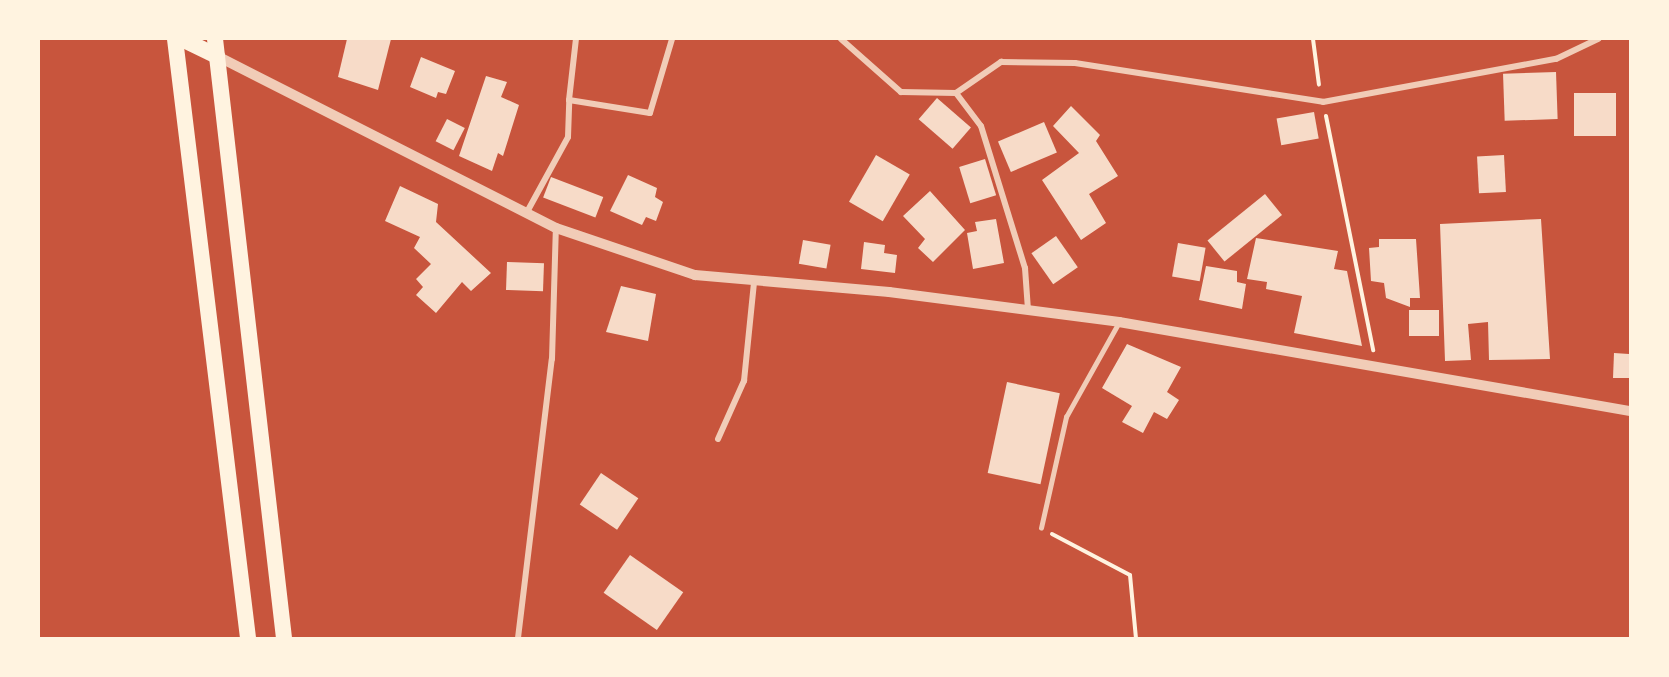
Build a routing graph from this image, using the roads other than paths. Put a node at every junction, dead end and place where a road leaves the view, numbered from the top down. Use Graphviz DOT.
graph roads {
  1 [pos="175,39"];
  2 [pos="182,39"];
  3 [pos="576,39"];
  4 [pos="672,39"];
  5 [pos="841,39"];
  6 [pos="1598,39"];
  7 [pos="216,47"];
  8 [pos="956,93"];
  9 [pos="570,100"];
  10 [pos="527,212"];
  11 [pos="556,228"];
  12 [pos="754,282"];
  13 [pos="1028,310"];
  14 [pos="1119,322"];
  15 [pos="1630,411"];
  16 [pos="718,439"];
  17 [pos="1041,528"];
  18 [pos="248,638"];
  19 [pos="284,638"];
  20 [pos="518,638"];
  1 -- 18 [label="highway"];
  2 -- 7 [label="highway"];
  3 -- 9 [label="street"];
  4 -- 9 [label="street"];
  5 -- 8 [label="street"];
  6 -- 8 [label="street"];
  7 -- 10 [label="street"];
  7 -- 19 [label="highway"];
  8 -- 13 [label="street"];
  9 -- 10 [label="street"];
  10 -- 11 [label="street"];
  11 -- 12 [label="street"];
  11 -- 20 [label="street"];
  12 -- 13 [label="street"];
  12 -- 16 [label="street"];
  13 -- 14 [label="street"];
  14 -- 15 [label="street"];
  14 -- 17 [label="lane"];
}
